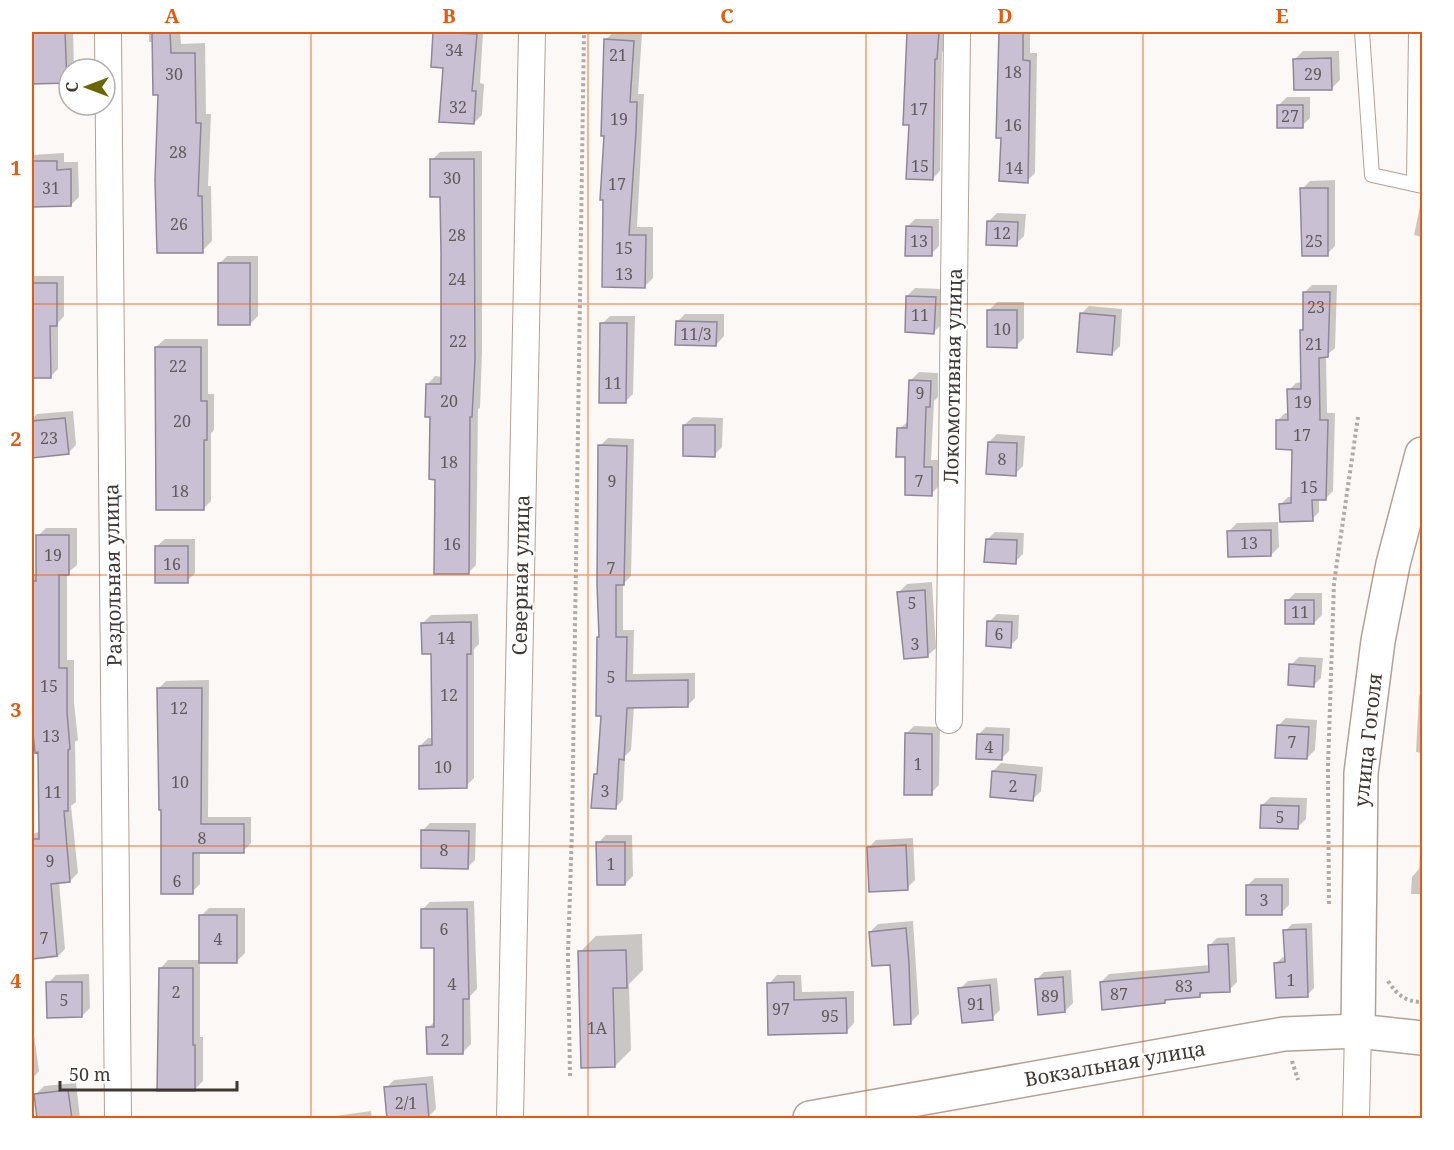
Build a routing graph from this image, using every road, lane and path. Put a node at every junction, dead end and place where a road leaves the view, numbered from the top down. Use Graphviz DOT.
graph roads {
  1 [pos="108,32"];
  2 [pos="532,32"];
  3 [pos="584,32"];
  4 [pos="957,32"];
  5 [pos="1362,32"];
  6 [pos="1416,32"];
  7 [pos="1418,185"];
  8 [pos="1358,417"];
  9 [pos="1422,454"];
  10 [pos="949,720"];
  11 [pos="1329,904"];
  12 [pos="1383,974"];
  13 [pos="1422,1002"];
  14 [pos="1358,1031"];
  15 [pos="1284,1034"];
  16 [pos="1422,1038"];
  17 [pos="570,1076"];
  18 [pos="1298,1080"];
  19 [pos="118,1119"];
  20 [pos="510,1119"];
  21 [pos="810,1119"];
  22 [pos="1356,1119"];
  1 -- 19 [label="street, Раздольная улица"];
  2 -- 20 [label="street, Северная улица"];
  3 -- 17 [label="path"];
  4 -- 10 [label="street, Локомотивная улица"];
  5 -- 7 [label="lane"];
  6 -- 7 [label="lane"];
  8 -- 11 [label="path"];
  9 -- 14 [label="main road, улица Гоголя"];
  12 -- 13 [label="path"];
  14 -- 15 [label="main road, Вокзальная улица"];
  14 -- 16 [label="main road, Вокзальная улица"];
  14 -- 22 [label="street"];
  15 -- 18 [label="path"];
  15 -- 21 [label="main road, Вокзальная улица"];
}
